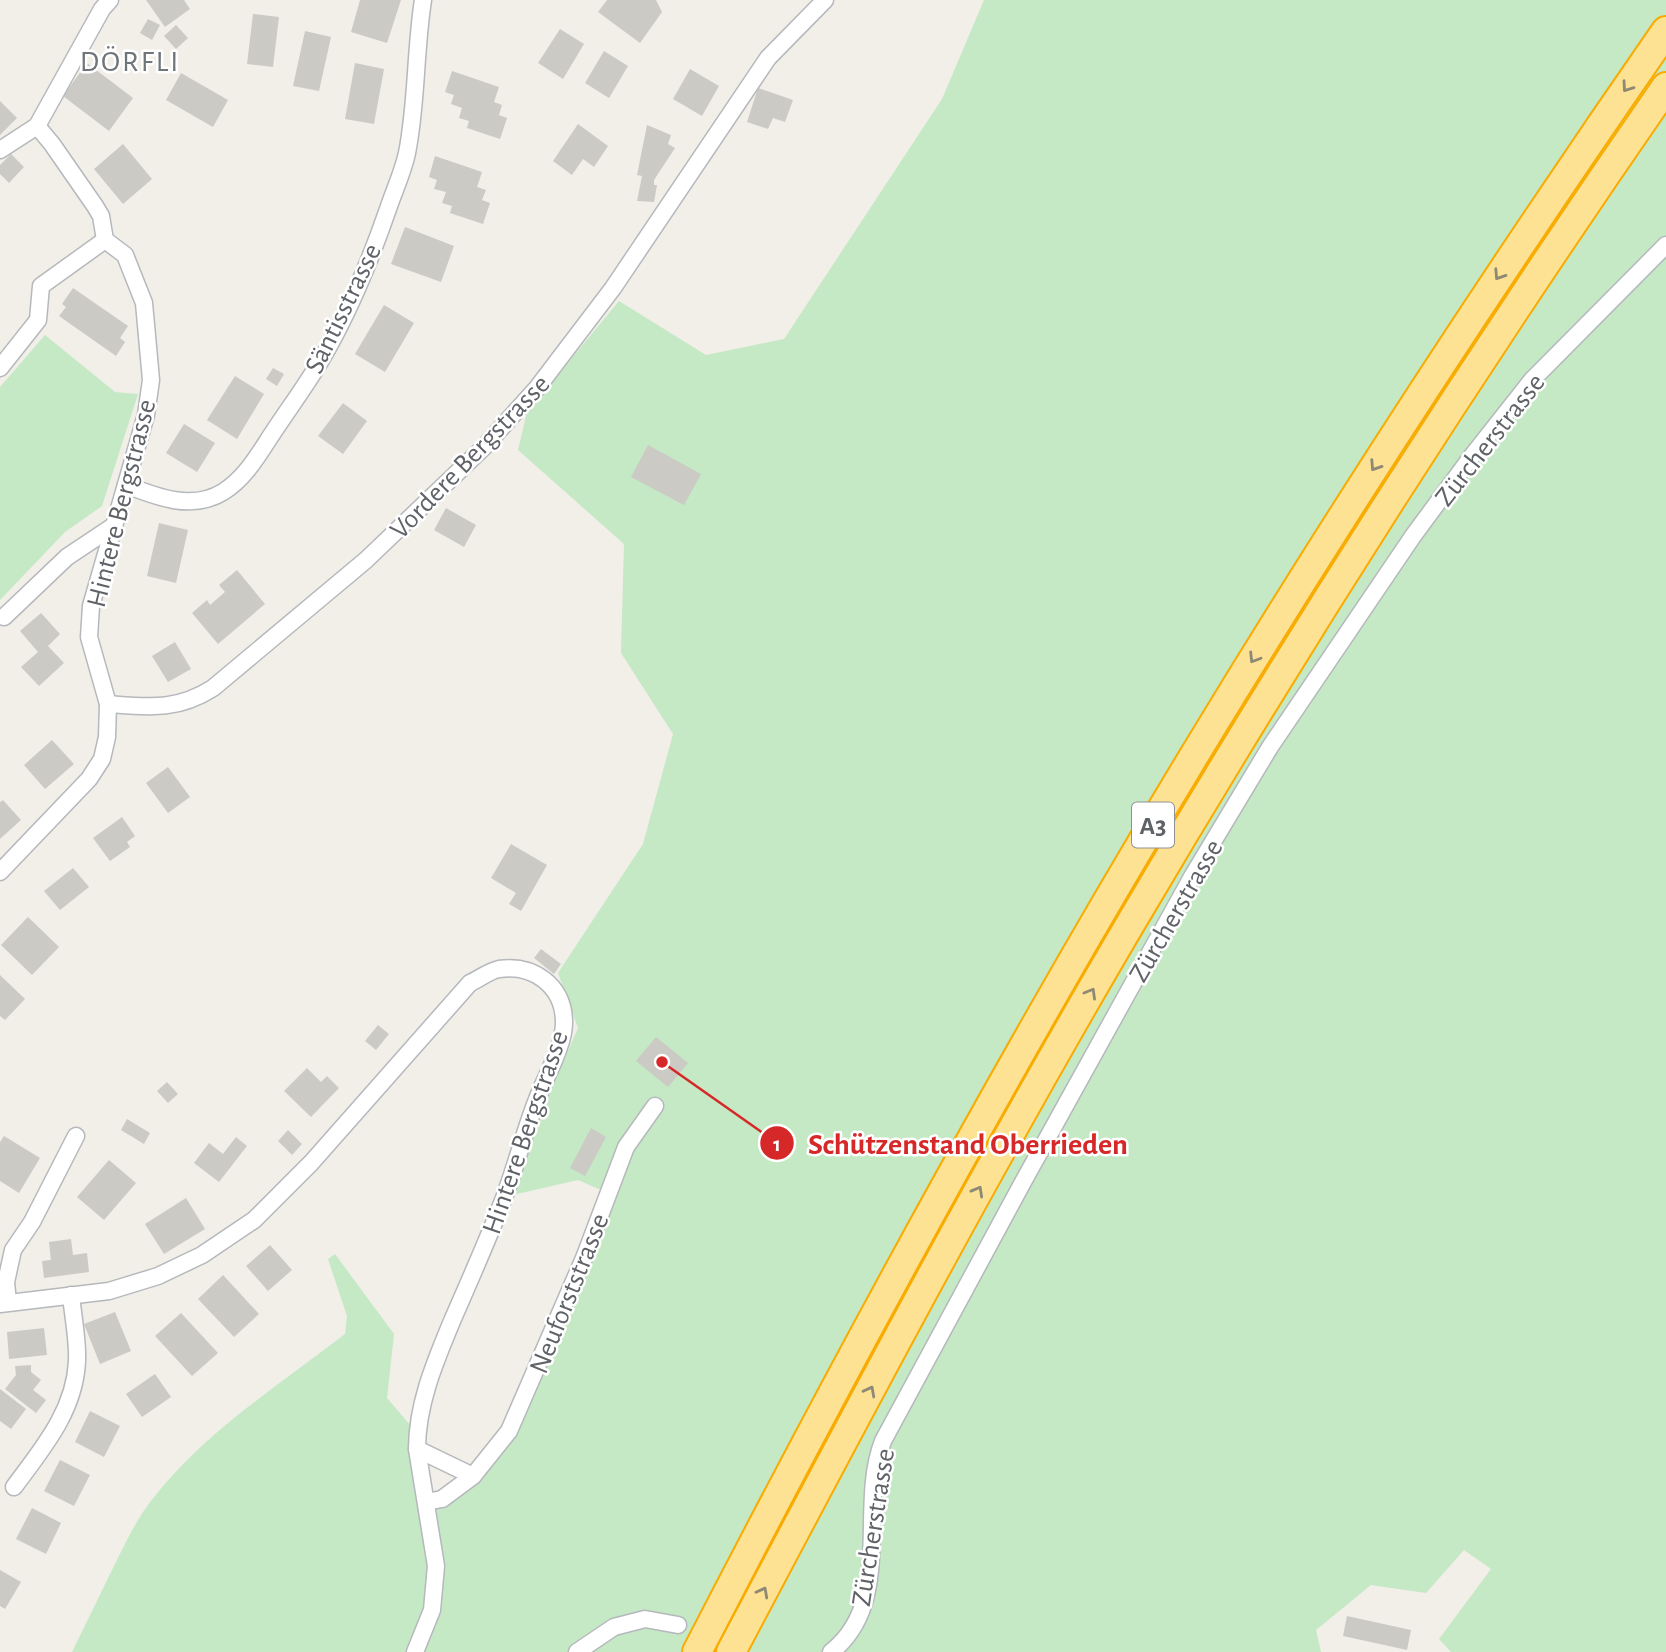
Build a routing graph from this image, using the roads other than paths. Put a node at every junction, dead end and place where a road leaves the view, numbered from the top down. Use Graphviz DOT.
graph roads {
  1 [pos="110,0"];
  2 [pos="422,0"];
  3 [pos="825,0"];
  4 [pos="1666,31"];
  5 [pos="1666,87"];
  6 [pos="37,126"];
  7 [pos="0,150"];
  8 [pos="105,240"];
  9 [pos="1666,245"];
  10 [pos="0,368"];
  11 [pos="126,485"];
  12 [pos="112,527"];
  13 [pos="4,617"];
  14 [pos="108,704"];
  15 [pos="0,872"];
  16 [pos="655,1106"];
  17 [pos="76,1136"];
  18 [pos="71,1296"];
  19 [pos="4,1303"];
  20 [pos="418,1449"];
  21 [pos="473,1476"];
  22 [pos="14,1487"];
  23 [pos="426,1502"];
  24 [pos="678,1625"];
  25 [pos="415,1652"];
  26 [pos="577,1652"];
  27 [pos="696,1652"];
  28 [pos="731,1652"];
  29 [pos="831,1652"];
  1 -- 6 [label="street"];
  2 -- 11 [label="street, Säntisstrasse"];
  3 -- 14 [label="street, Vordere Bergstrasse"];
  4 -- 27 [label="highway, A3, one-way"];
  28 -- 5 [label="highway, A3, one-way"];
  6 -- 7 [label="street"];
  6 -- 8 [label="street, Hintere Bergstrasse"];
  8 -- 10 [label="street"];
  8 -- 11 [label="street, Hintere Bergstrasse"];
  9 -- 29 [label="street, Zürcherstrasse"];
  11 -- 12 [label="street, Hintere Bergstrasse"];
  12 -- 13 [label="street"];
  12 -- 14 [label="street, Hintere Bergstrasse"];
  14 -- 15 [label="street, Hintere Bergstrasse"];
  16 -- 21 [label="street, Neuforststrasse"];
  17 -- 19 [label="street"];
  18 -- 19 [label="street, Hintere Bergstrasse"];
  18 -- 20 [label="street, Hintere Bergstrasse"];
  18 -- 22 [label="street"];
  20 -- 21 [label="street"];
  20 -- 23 [label="street, Hintere Bergstrasse"];
  21 -- 23 [label="street, Neuforststrasse"];
  23 -- 25 [label="street, Hintere Bergstrasse"];
  24 -- 26 [label="street"];
}
